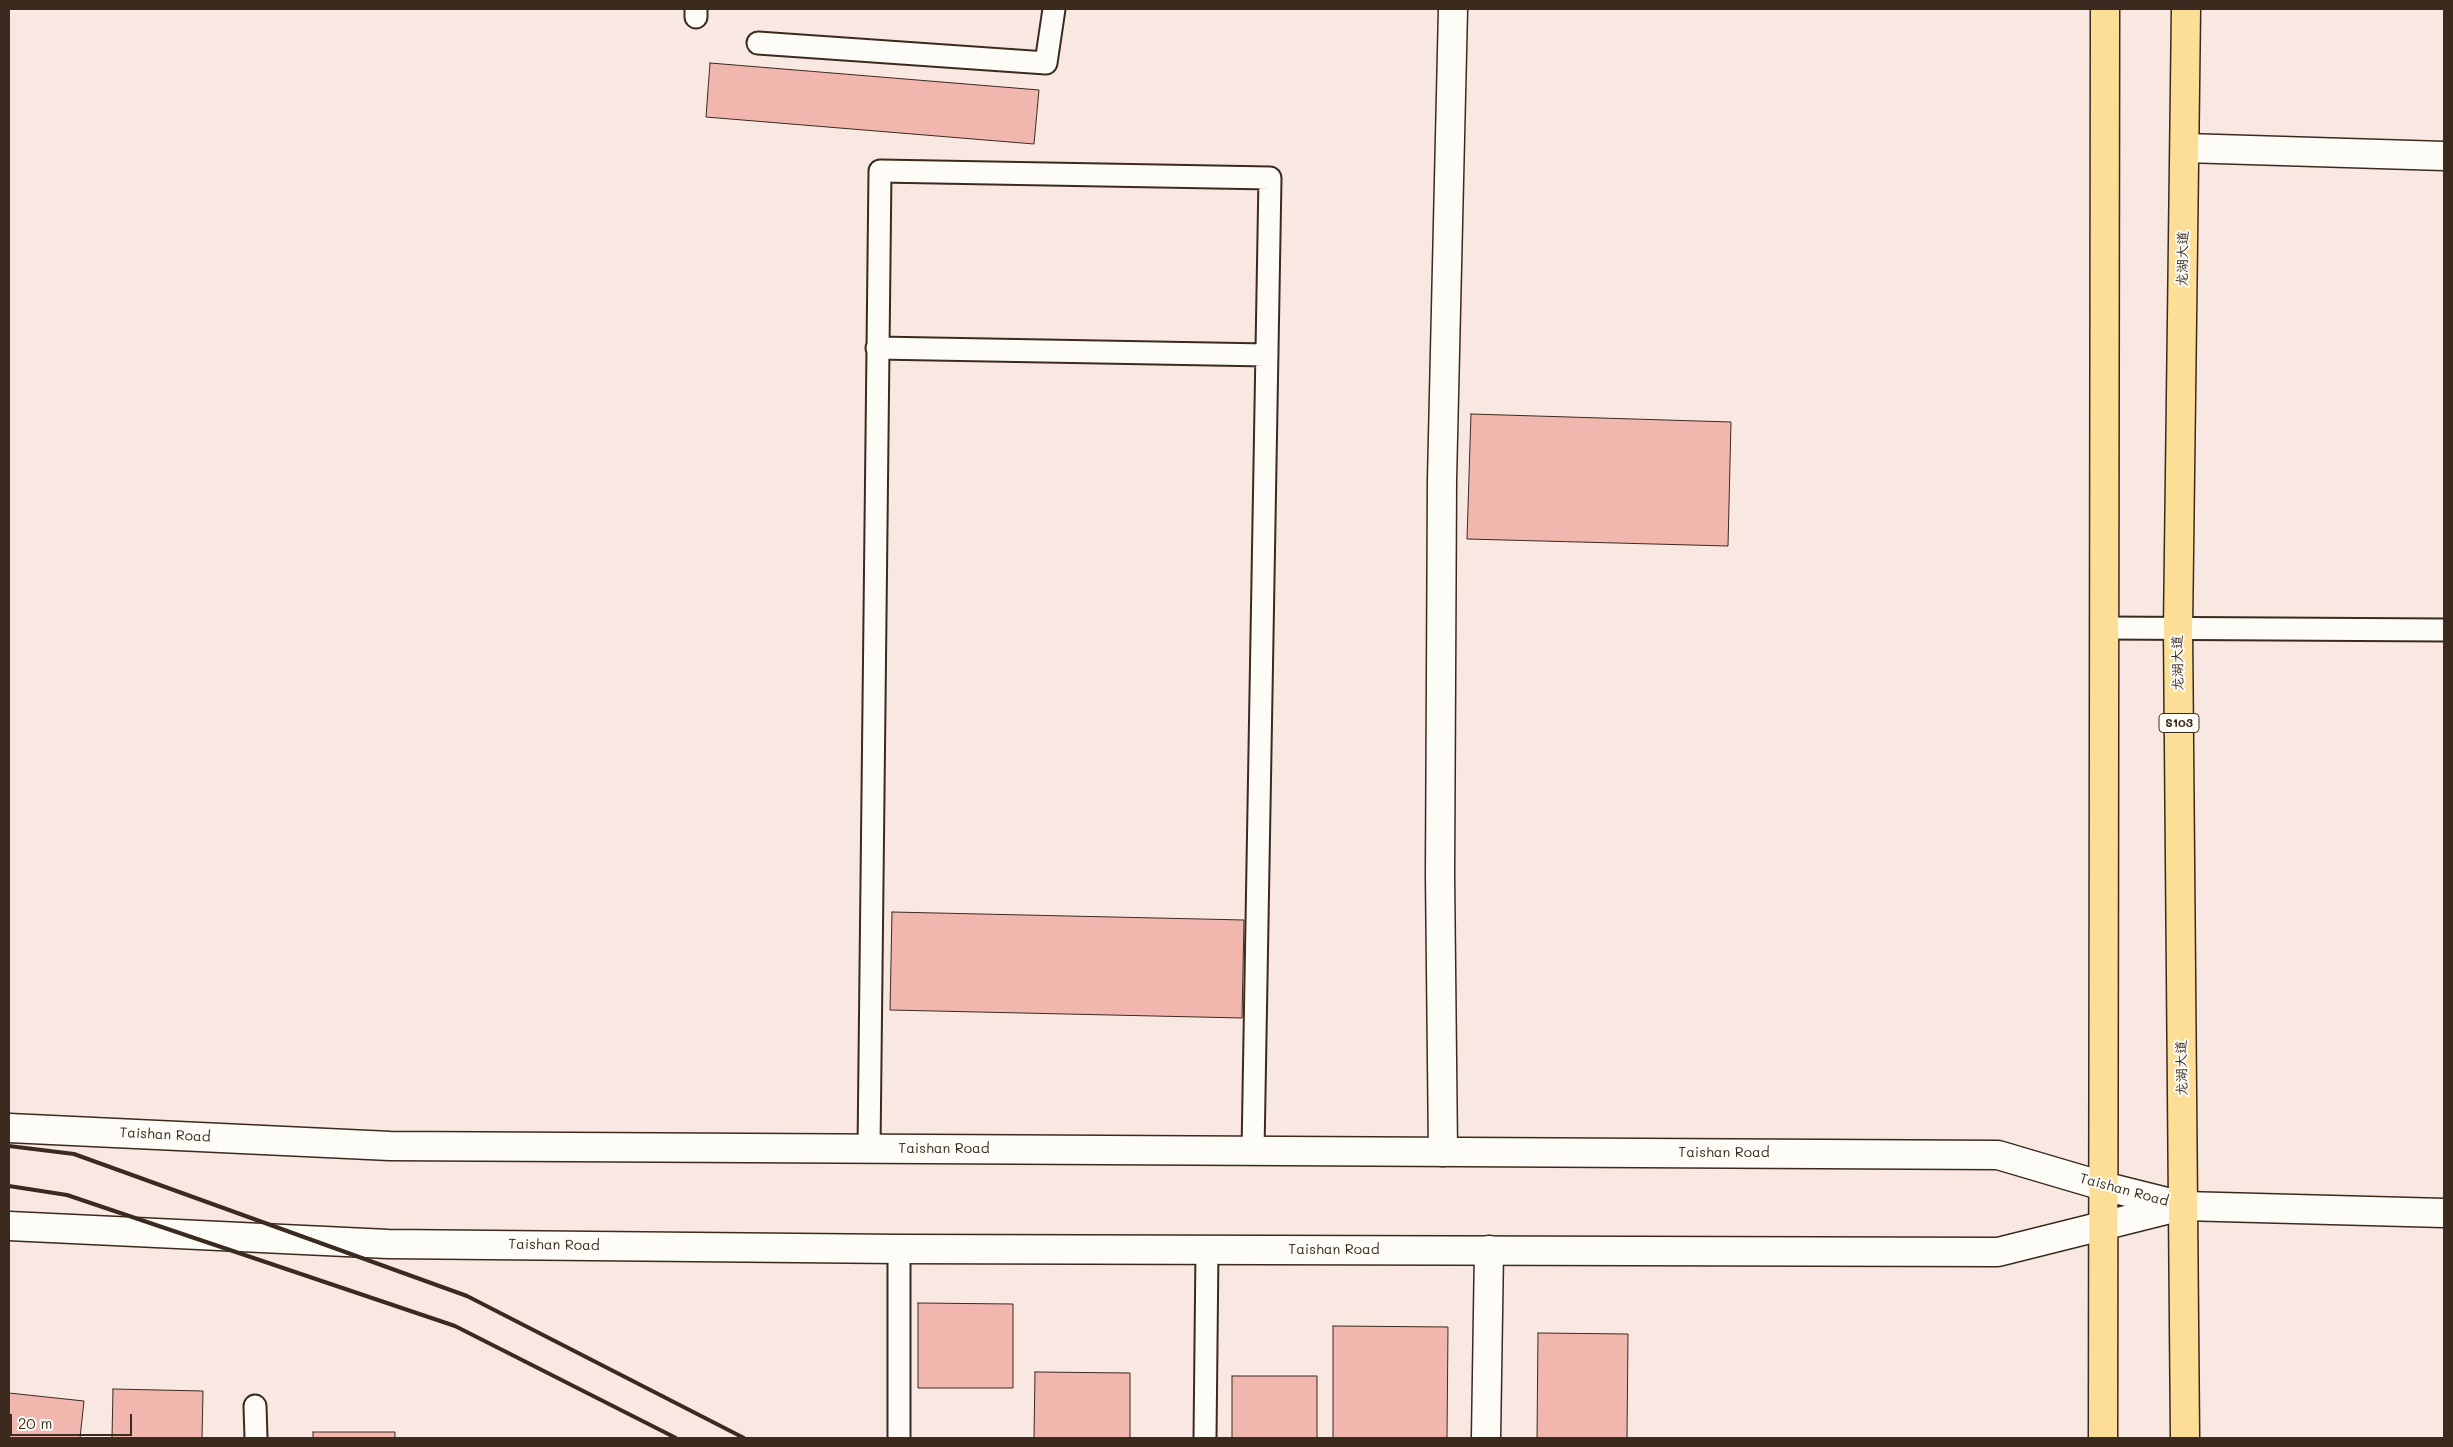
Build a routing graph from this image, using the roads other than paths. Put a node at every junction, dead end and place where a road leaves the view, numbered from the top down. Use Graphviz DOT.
graph roads {
  1 [pos="1054,9"];
  2 [pos="1453,9"];
  3 [pos="2106,9"];
  4 [pos="2186,9"];
  5 [pos="758,43"];
  6 [pos="2185,148"];
  7 [pos="2444,156"];
  8 [pos="877,348"];
  9 [pos="1267,355"];
  10 [pos="2105,628"];
  11 [pos="2178,629"];
  12 [pos="2444,630"];
  13 [pos="9,1128"];
  14 [pos="868,1148"];
  15 [pos="1253,1151"];
  16 [pos="1443,1152"];
  17 [pos="2102,1186"];
  18 [pos="2183,1206"];
  19 [pos="2444,1213"];
  20 [pos="9,1226"];
  21 [pos="2103,1227"];
  22 [pos="898,1249"];
  23 [pos="1207,1250"];
  24 [pos="1489,1250"];
  25 [pos="256,1406"];
  26 [pos="256,1438"];
  27 [pos="899,1438"];
  28 [pos="1205,1438"];
  29 [pos="1486,1438"];
  30 [pos="2103,1438"];
  31 [pos="2185,1438"];
  1 -- 5 [label="lane"];
  2 -- 16 [label="street"];
  3 -- 10 [label="highway"];
  4 -- 6 [label="highway, 龙湖大道 / S103"];
  6 -- 7 [label="street"];
  6 -- 11 [label="highway, 龙湖大道 / S103"];
  8 -- 9 [label="lane"];
  8 -- 9 [label="lane"];
  8 -- 14 [label="lane"];
  9 -- 15 [label="lane"];
  10 -- 11 [label="lane"];
  10 -- 17 [label="highway"];
  11 -- 12 [label="lane"];
  11 -- 18 [label="highway, 龙湖大道 / S103"];
  13 -- 14 [label="street, Taishan Road"];
  14 -- 15 [label="street, Taishan Road"];
  15 -- 16 [label="street, Taishan Road"];
  16 -- 17 [label="street, Taishan Road"];
  17 -- 18 [label="street, Taishan Road"];
  17 -- 21 [label="highway"];
  18 -- 19 [label="street"];
  18 -- 21 [label="street, Taishan Road"];
  18 -- 31 [label="highway, 龙湖大道 / S103"];
  20 -- 22 [label="street, Taishan Road"];
  21 -- 24 [label="street, Taishan Road"];
  21 -- 30 [label="highway"];
  22 -- 23 [label="street, Taishan Road"];
  22 -- 27 [label="lane"];
  23 -- 24 [label="street, Taishan Road"];
  23 -- 28 [label="lane"];
  24 -- 29 [label="street"];
  25 -- 26 [label="lane"];
}
